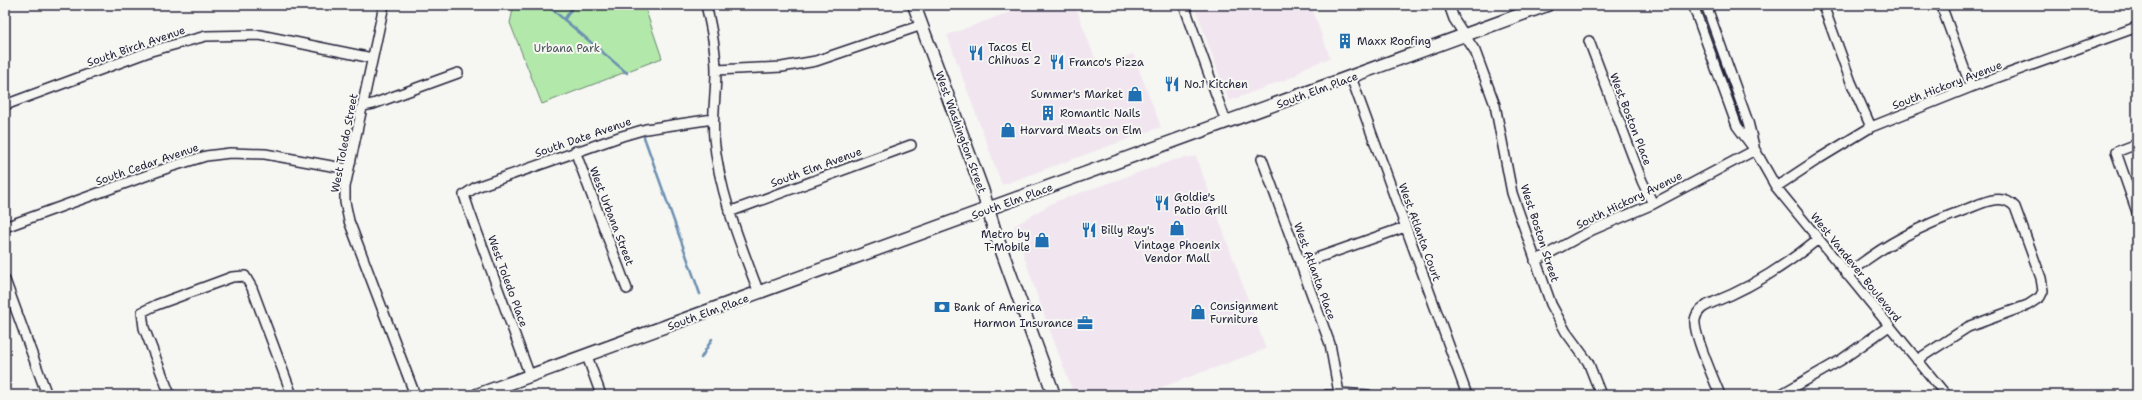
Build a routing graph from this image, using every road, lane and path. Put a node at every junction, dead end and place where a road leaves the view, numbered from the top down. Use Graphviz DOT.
graph roads {
  1 [pos="384,5"];
  2 [pos="706,5"];
  3 [pos="914,5"];
  4 [pos="1184,5"];
  5 [pos="1450,5"];
  6 [pos="1547,5"];
  7 [pos="1693,5"];
  8 [pos="1706,5"];
  9 [pos="1823,5"];
  10 [pos="1941,5"];
  11 [pos="922,25"];
  12 [pos="2137,27"];
  13 [pos="1465,35"];
  14 [pos="1589,41"];
  15 [pos="372,58"];
  16 [pos="716,70"];
  17 [pos="458,73"];
  18 [pos="1351,77"];
  19 [pos="1971,87"];
  20 [pos="5,105"];
  21 [pos="363,106"];
  22 [pos="713,119"];
  23 [pos="1226,122"];
  24 [pos="1871,127"];
  25 [pos="2137,144"];
  26 [pos="911,145"];
  27 [pos="1755,150"];
  28 [pos="575,151"];
  29 [pos="1262,159"];
  30 [pos="348,170"];
  31 [pos="1776,187"];
  32 [pos="464,194"];
  33 [pos="1654,204"];
  34 [pos="988,210"];
  35 [pos="729,212"];
  36 [pos="2137,212"];
  37 [pos="5,227"];
  38 [pos="1405,227"];
  39 [pos="1818,239"];
  40 [pos="1535,261"];
  41 [pos="1300,264"];
  42 [pos="1847,275"];
  43 [pos="5,280"];
  44 [pos="627,289"];
  45 [pos="759,293"];
  46 [pos="1889,326"];
  47 [pos="587,356"];
  48 [pos="1917,360"];
  49 [pos="530,376"];
  50 [pos="1339,393"];
  51 [pos="47,395"];
  52 [pos="170,395"];
  53 [pos="292,395"];
  54 [pos="415,395"];
  55 [pos="477,395"];
  56 [pos="601,395"];
  57 [pos="1054,395"];
  58 [pos="1327,395"];
  59 [pos="1368,395"];
  60 [pos="1467,395"];
  61 [pos="1601,395"];
  62 [pos="1720,395"];
  63 [pos="1780,395"];
  64 [pos="1946,395"];
  1 -- 15 [label="street, West Toledo Street"];
  2 -- 16 [label="street"];
  3 -- 11 [label="main road, West Washington Street"];
  4 -- 23 [label="street"];
  5 -- 13 [label="street, West Boston Street"];
  6 -- 13 [label="main road, South Elm Place"];
  7 -- 27 [label="street, West Vandever Boulevard"];
  8 -- 27 [label="street, West Vandever Boulevard"];
  9 -- 24 [label="street"];
  10 -- 19 [label="street"];
  11 -- 16 [label="street"];
  11 -- 34 [label="main road, West Washington Street"];
  12 -- 19 [label="street, South Hickory Avenue"];
  13 -- 18 [label="main road, South Elm Place"];
  13 -- 40 [label="street, West Boston Street"];
  14 -- 33 [label="street, West Boston Place"];
  15 -- 20 [label="street, South Birch Avenue"];
  15 -- 21 [label="street, West Toledo Street"];
  16 -- 22 [label="street"];
  17 -- 21 [label="street"];
  18 -- 23 [label="main road, South Elm Place"];
  18 -- 38 [label="street, West Atlanta Court"];
  19 -- 24 [label="street, South Hickory Avenue"];
  21 -- 30 [label="street, West Toledo Street"];
  22 -- 28 [label="street, South Date Avenue"];
  22 -- 35 [label="street"];
  23 -- 34 [label="main road, South Elm Place"];
  24 -- 31 [label="street, South Hickory Avenue"];
  25 -- 36 [label="street"];
  26 -- 35 [label="street, South Elm Avenue"];
  27 -- 31 [label="street, West Vandever Boulevard"];
  27 -- 33 [label="street, South Hickory Avenue"];
  28 -- 32 [label="street, South Date Avenue"];
  28 -- 44 [label="street, West Urbana Street"];
  29 -- 41 [label="street, West Atlanta Place"];
  30 -- 37 [label="street, South Cedar Avenue"];
  30 -- 54 [label="street, West Toledo Street"];
  31 -- 39 [label="street, West Vandever Boulevard"];
  32 -- 49 [label="street, West Toledo Place"];
  33 -- 40 [label="street, South Hickory Avenue"];
  34 -- 45 [label="main road, South Elm Place"];
  34 -- 57 [label="main road, West Washington Street"];
  35 -- 45 [label="street"];
  38 -- 41 [label="street"];
  38 -- 60 [label="street, West Atlanta Court"];
  39 -- 42 [label="street, West Vandever Boulevard"];
  39 -- 62 [label="street"];
  40 -- 61 [label="street, West Boston Street"];
  41 -- 50 [label="street, West Atlanta Place"];
  42 -- 46 [label="street, West Vandever Boulevard"];
  42 -- 48 [label="street"];
  43 -- 51 [label="street"];
  45 -- 47 [label="main road, South Elm Place"];
  46 -- 48 [label="street, West Vandever Boulevard"];
  46 -- 63 [label="street"];
  47 -- 49 [label="main road, South Elm Place"];
  47 -- 56 [label="street"];
  48 -- 64 [label="street, West Vandever Boulevard"];
  49 -- 55 [label="main road, South Elm Place"];
  50 -- 58 [label="street"];
  50 -- 59 [label="street"];
  52 -- 53 [label="street"];
}
